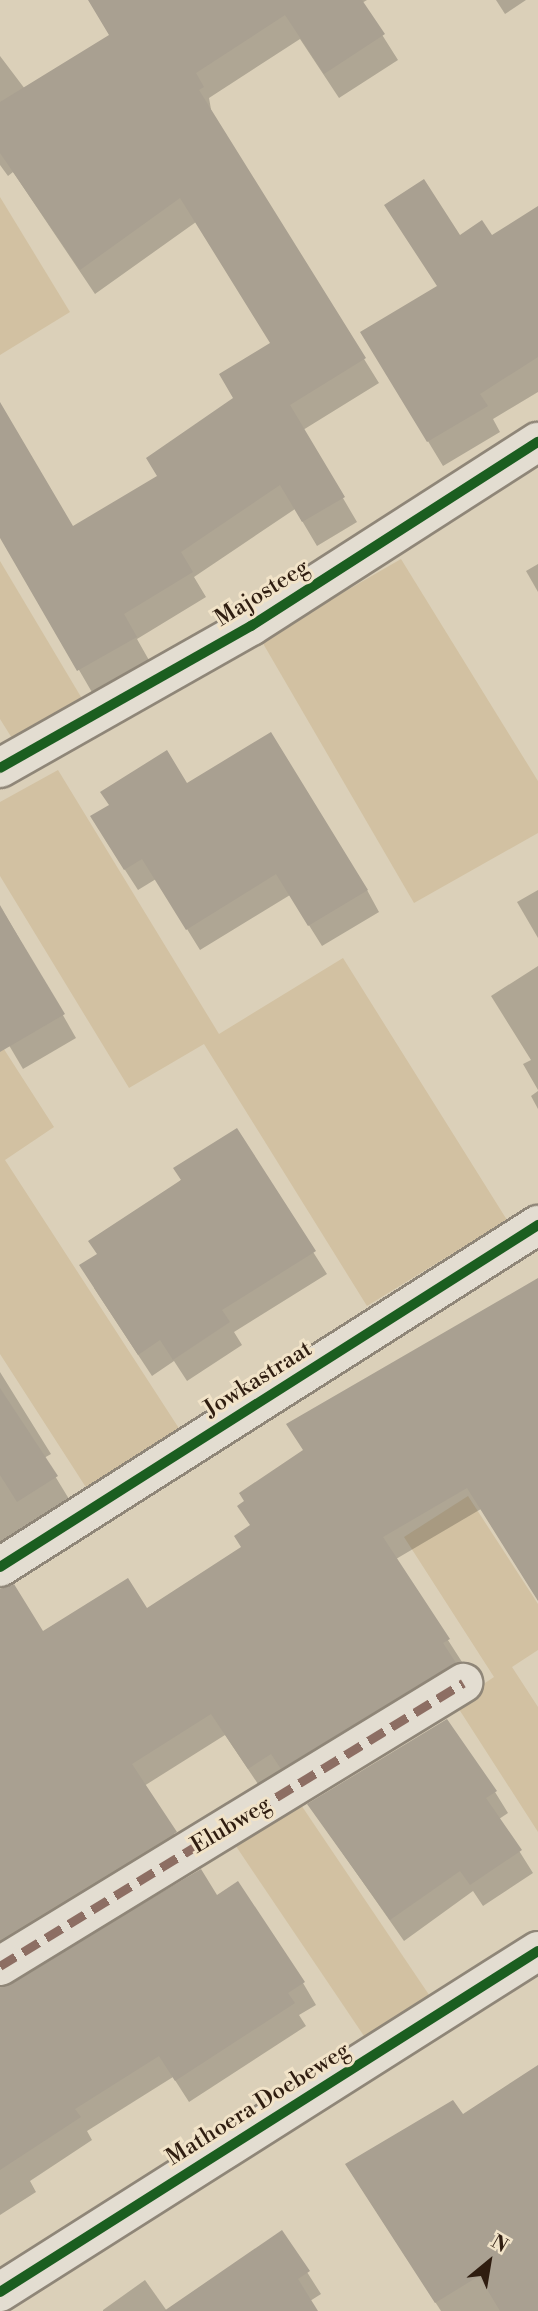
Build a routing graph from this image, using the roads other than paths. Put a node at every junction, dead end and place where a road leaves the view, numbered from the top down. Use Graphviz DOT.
graph roads {
  1 [pos="538,442"];
  2 [pos="0,768"];
  3 [pos="538,1225"];
  4 [pos="0,1567"];
  5 [pos="463,1683"];
  6 [pos="538,1951"];
  7 [pos="0,1966"];
  8 [pos="0,2292"];
  1 -- 2 [label="street, Majosteeg"];
  3 -- 4 [label="street, Jowkastraat"];
  5 -- 7 [label="street, Elubweg"];
  6 -- 8 [label="street, Mathoera Doebeweg"];
}
